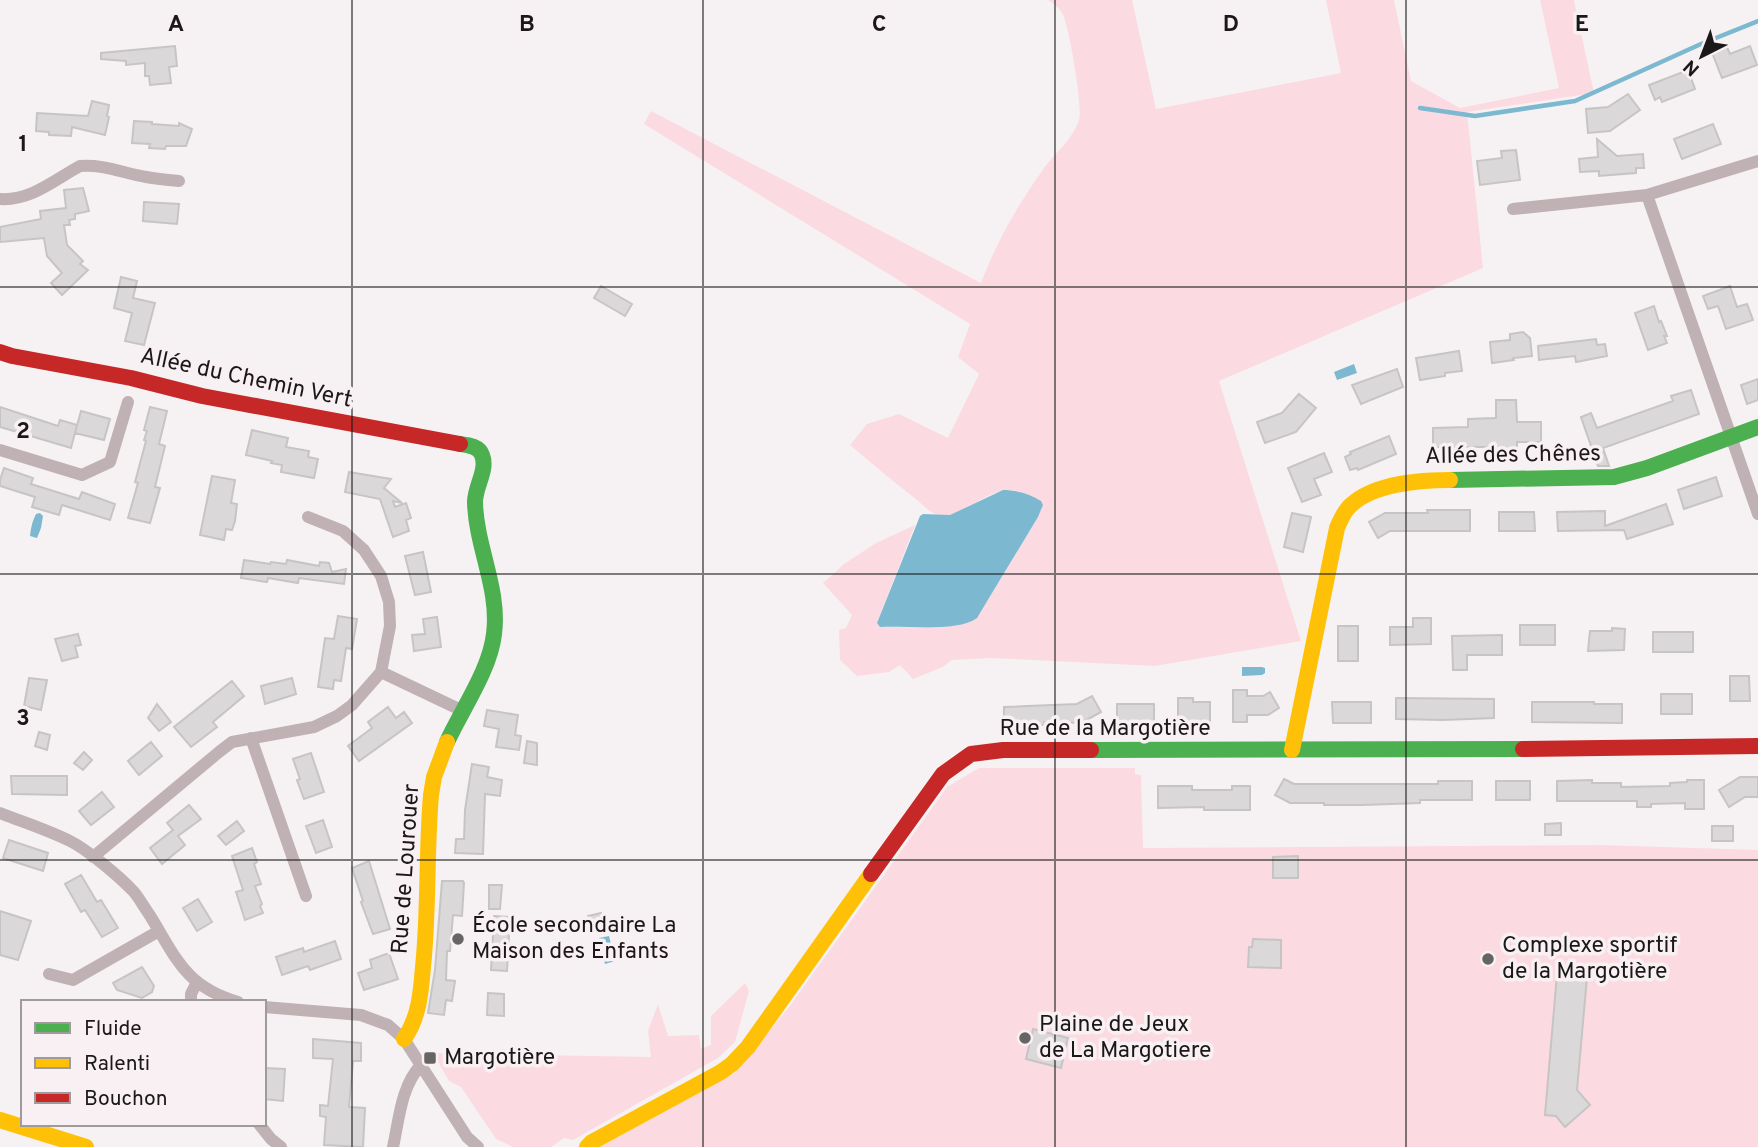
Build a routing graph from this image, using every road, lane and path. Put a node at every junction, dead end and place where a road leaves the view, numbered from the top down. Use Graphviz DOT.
graph roads {
  1 [pos="1758,161"];
  2 [pos="179,181"];
  3 [pos="1647,195"];
  4 [pos="0,199"];
  5 [pos="1513,209"];
  6 [pos="0,352"];
  7 [pos="128,402"];
  8 [pos="1758,427"];
  9 [pos="1731,437"];
  10 [pos="0,450"];
  11 [pos="481,451"];
  12 [pos="1758,514"];
  13 [pos="307,517"];
  14 [pos="381,672"];
  15 [pos="463,711"];
  16 [pos="251,738"];
  17 [pos="1758,746"];
  18 [pos="1292,750"];
  19 [pos="0,813"];
  20 [pos="93,857"];
  21 [pos="306,896"];
  22 [pos="159,931"];
  23 [pos="49,974"];
  24 [pos="197,982"];
  25 [pos="191,1000"];
  26 [pos="232,1000"];
  27 [pos="266,1007"];
  28 [pos="404,1039"];
  29 [pos="421,1065"];
  30 [pos="0,1120"];
  31 [pos="261,1126"];
  32 [pos="468,1142"];
  33 [pos="86,1147"];
  34 [pos="281,1147"];
  35 [pos="393,1147"];
  36 [pos="478,1147"];
  37 [pos="587,1147"];
  1 -- 3 [label="street"];
  2 -- 4 [label="street"];
  3 -- 5 [label="street"];
  3 -- 9 [label="street"];
  6 -- 11 [label="street, Allée du Chemin Vert"];
  7 -- 10 [label="street"];
  8 -- 9 [label="street, Allée des Chênes"];
  9 -- 12 [label="street"];
  9 -- 18 [label="street, Allée des Chênes"];
  11 -- 15 [label="street, Rue de Lourouer"];
  13 -- 14 [label="street"];
  14 -- 15 [label="street"];
  14 -- 16 [label="street"];
  15 -- 28 [label="street, Rue de Lourouer"];
  16 -- 20 [label="street"];
  16 -- 21 [label="street"];
  17 -- 18 [label="street, Rue de la Margotière"];
  18 -- 37 [label="street, Rue de la Margotière"];
  19 -- 20 [label="street"];
  20 -- 22 [label="street"];
  22 -- 23 [label="street"];
  22 -- 24 [label="street"];
  24 -- 25 [label="street"];
  24 -- 26 [label="street"];
  27 -- 28 [label="street"];
  28 -- 29 [label="street"];
  29 -- 32 [label="street"];
  29 -- 35 [label="street"];
  30 -- 33 [label="street"];
  31 -- 34 [label="street"];
  32 -- 36 [label="street"];
}
